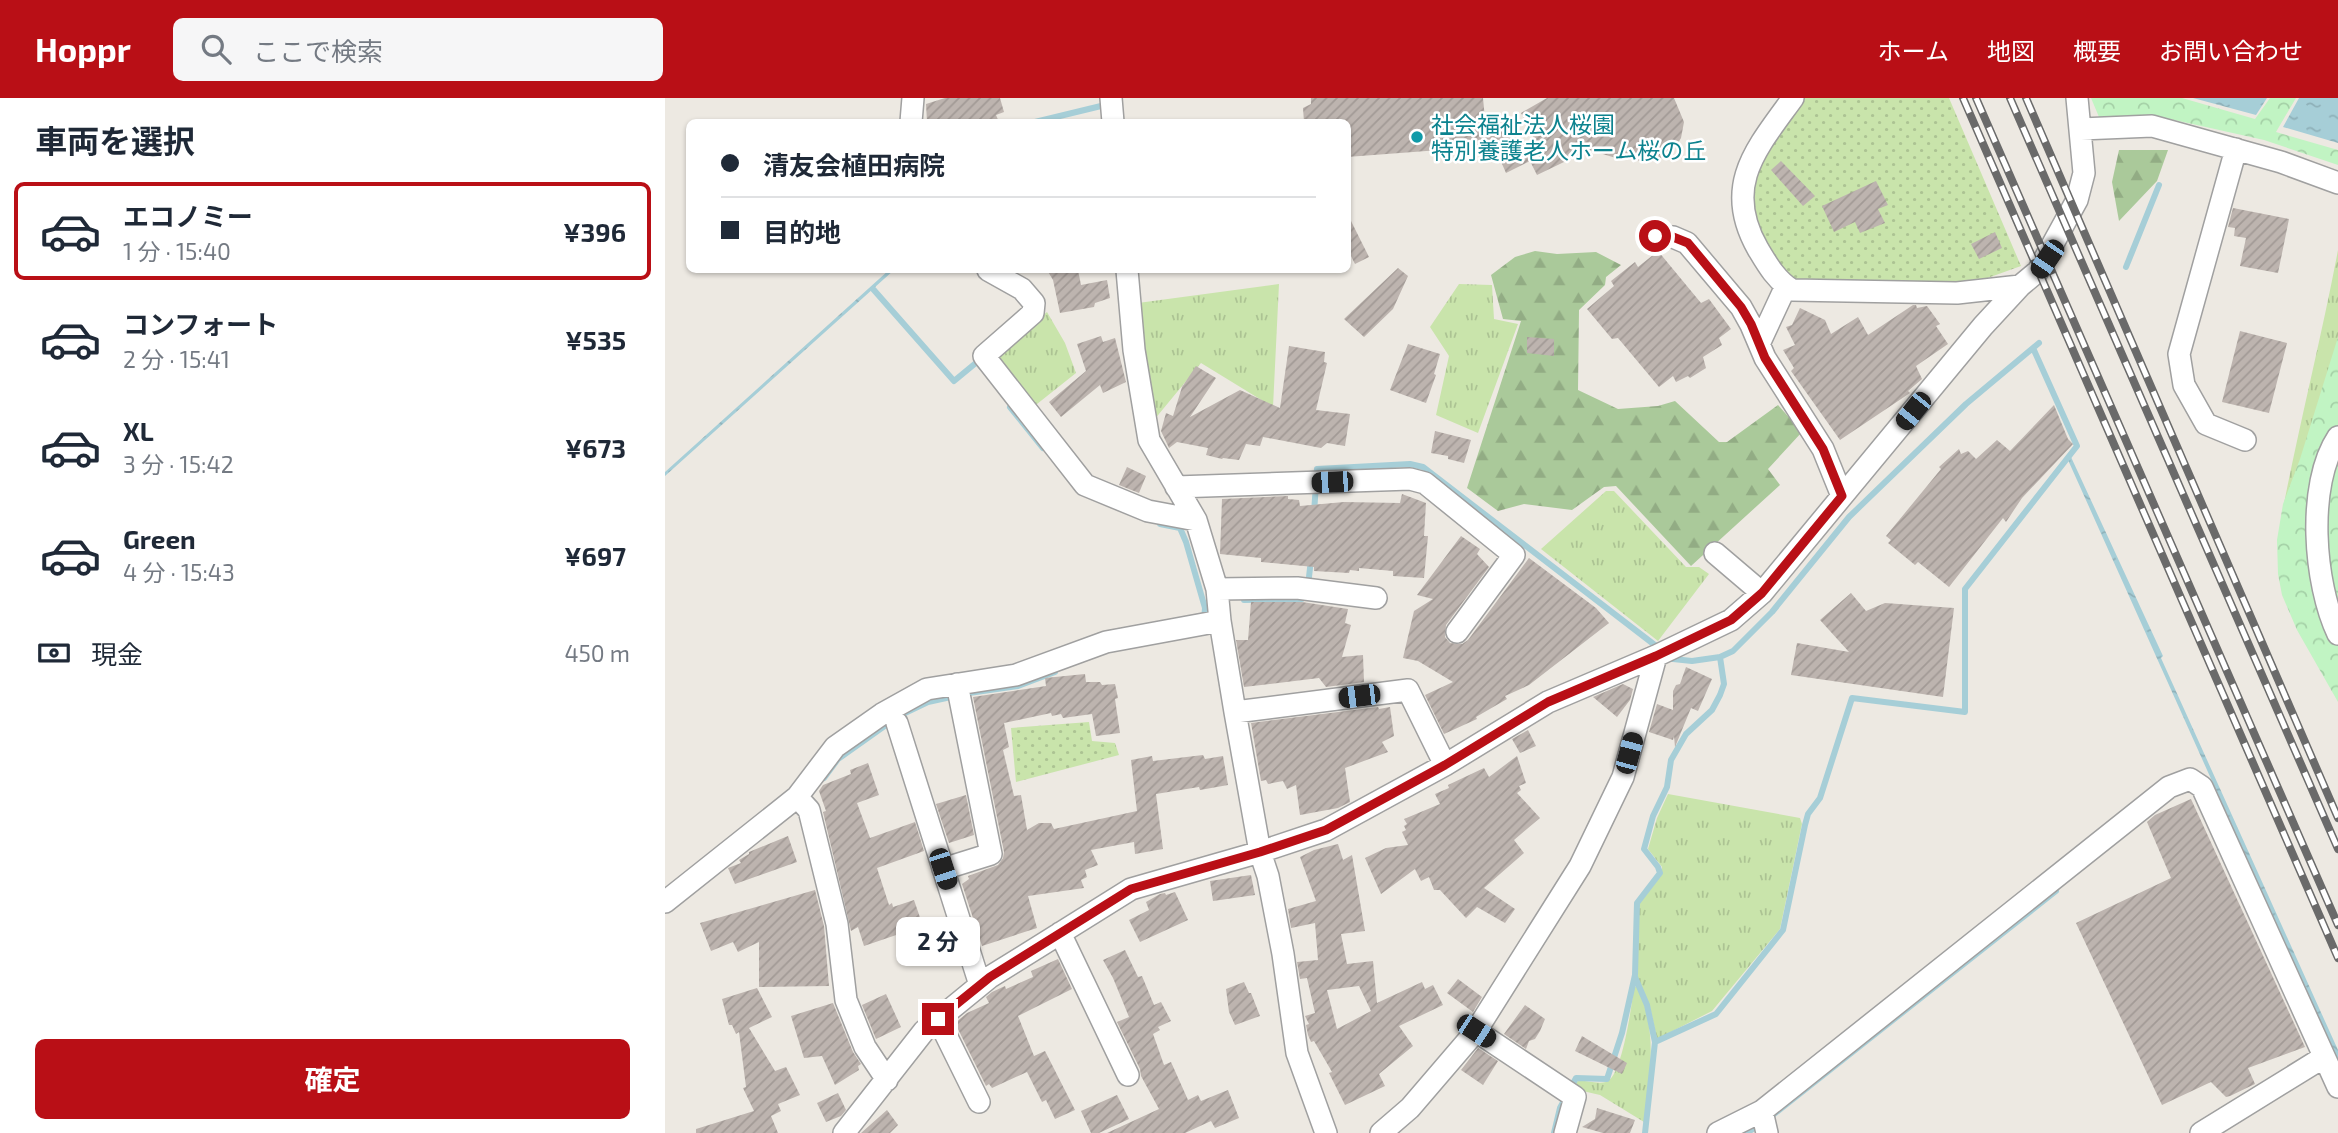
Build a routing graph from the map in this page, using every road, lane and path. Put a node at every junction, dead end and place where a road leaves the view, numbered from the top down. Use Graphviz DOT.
graph roads {
  1 [pos="913,98"];
  2 [pos="1111,98"];
  3 [pos="1793,98"];
  4 [pos="2077,98"];
  5 [pos="911,119"];
  6 [pos="1113,119"];
  7 [pos="2081,128"];
  8 [pos="2236,149"];
  9 [pos="2338,183"];
  10 [pos="1655,236"];
  11 [pos="993,273"];
  12 [pos="1127,273"];
  13 [pos="1786,286"];
  14 [pos="2020,286"];
  15 [pos="1966,292"];
  16 [pos="1983,326"];
  17 [pos="1759,344"];
  18 [pos="2338,437"];
  19 [pos="2245,440"];
  20 [pos="1176,487"];
  21 [pos="1842,496"];
  22 [pos="1196,520"];
  23 [pos="1715,552"];
  24 [pos="1217,589"];
  25 [pos="1762,593"];
  26 [pos="1376,598"];
  27 [pos="1220,621"];
  28 [pos="1457,632"];
  29 [pos="2338,634"];
  30 [pos="1656,656"];
  31 [pos="957,684"];
  32 [pos="1235,712"];
  33 [pos="897,723"];
  34 [pos="1445,765"];
  35 [pos="797,797"];
  36 [pos="1260,852"];
  37 [pos="943,869"];
  38 [pos="665,902"];
  39 [pos="1060,933"];
  40 [pos="980,985"];
  41 [pos="938,1019"];
  42 [pos="1476,1031"];
  43 [pos="2324,1057"];
  44 [pos="1128,1076"];
  45 [pos="887,1080"];
  46 [pos="2338,1087"];
  47 [pos="979,1102"];
  48 [pos="1762,1111"];
  49 [pos="844,1133"];
  50 [pos="1326,1133"];
  51 [pos="1381,1133"];
  52 [pos="1565,1133"];
  53 [pos="1718,1133"];
  54 [pos="1767,1133"];
  55 [pos="2201,1133"];
  1 -- 5 [label="street"];
  2 -- 6 [label="street"];
  3 -- 13 [label="street"];
  4 -- 7 [label="street"];
  7 -- 8 [label="street"];
  7 -- 14 [label="street"];
  8 -- 9 [label="street"];
  8 -- 19 [label="street"];
  10 -- 17 [label="street"];
  11 -- 22 [label="street"];
  12 -- 20 [label="street"];
  13 -- 15 [label="street"];
  13 -- 17 [label="street"];
  14 -- 15 [label="street"];
  14 -- 16 [label="street"];
  15 -- 16 [label="street"];
  16 -- 21 [label="street"];
  17 -- 21 [label="street"];
  18 -- 29 [label="street"];
  20 -- 22 [label="street"];
  20 -- 28 [label="street"];
  21 -- 25 [label="street"];
  22 -- 24 [label="street"];
  23 -- 25 [label="street"];
  24 -- 26 [label="street"];
  24 -- 27 [label="street"];
  25 -- 30 [label="street"];
  27 -- 31 [label="street"];
  27 -- 32 [label="street"];
  30 -- 34 [label="street"];
  30 -- 42 [label="street"];
  31 -- 35 [label="street"];
  31 -- 37 [label="street"];
  32 -- 34 [label="street"];
  32 -- 36 [label="street"];
  33 -- 37 [label="street"];
  34 -- 36 [label="street"];
  35 -- 38 [label="street"];
  35 -- 45 [label="street"];
  36 -- 39 [label="street"];
  36 -- 50 [label="street"];
  37 -- 40 [label="street"];
  39 -- 40 [label="street"];
  39 -- 44 [label="street"];
  40 -- 41 [label="street"];
  41 -- 45 [label="street"];
  41 -- 47 [label="street"];
  42 -- 51 [label="street"];
  42 -- 52 [label="street"];
  43 -- 46 [label="street"];
  43 -- 48 [label="street"];
  43 -- 55 [label="street"];
  45 -- 49 [label="street"];
  48 -- 53 [label="street"];
  48 -- 54 [label="street"];
}
